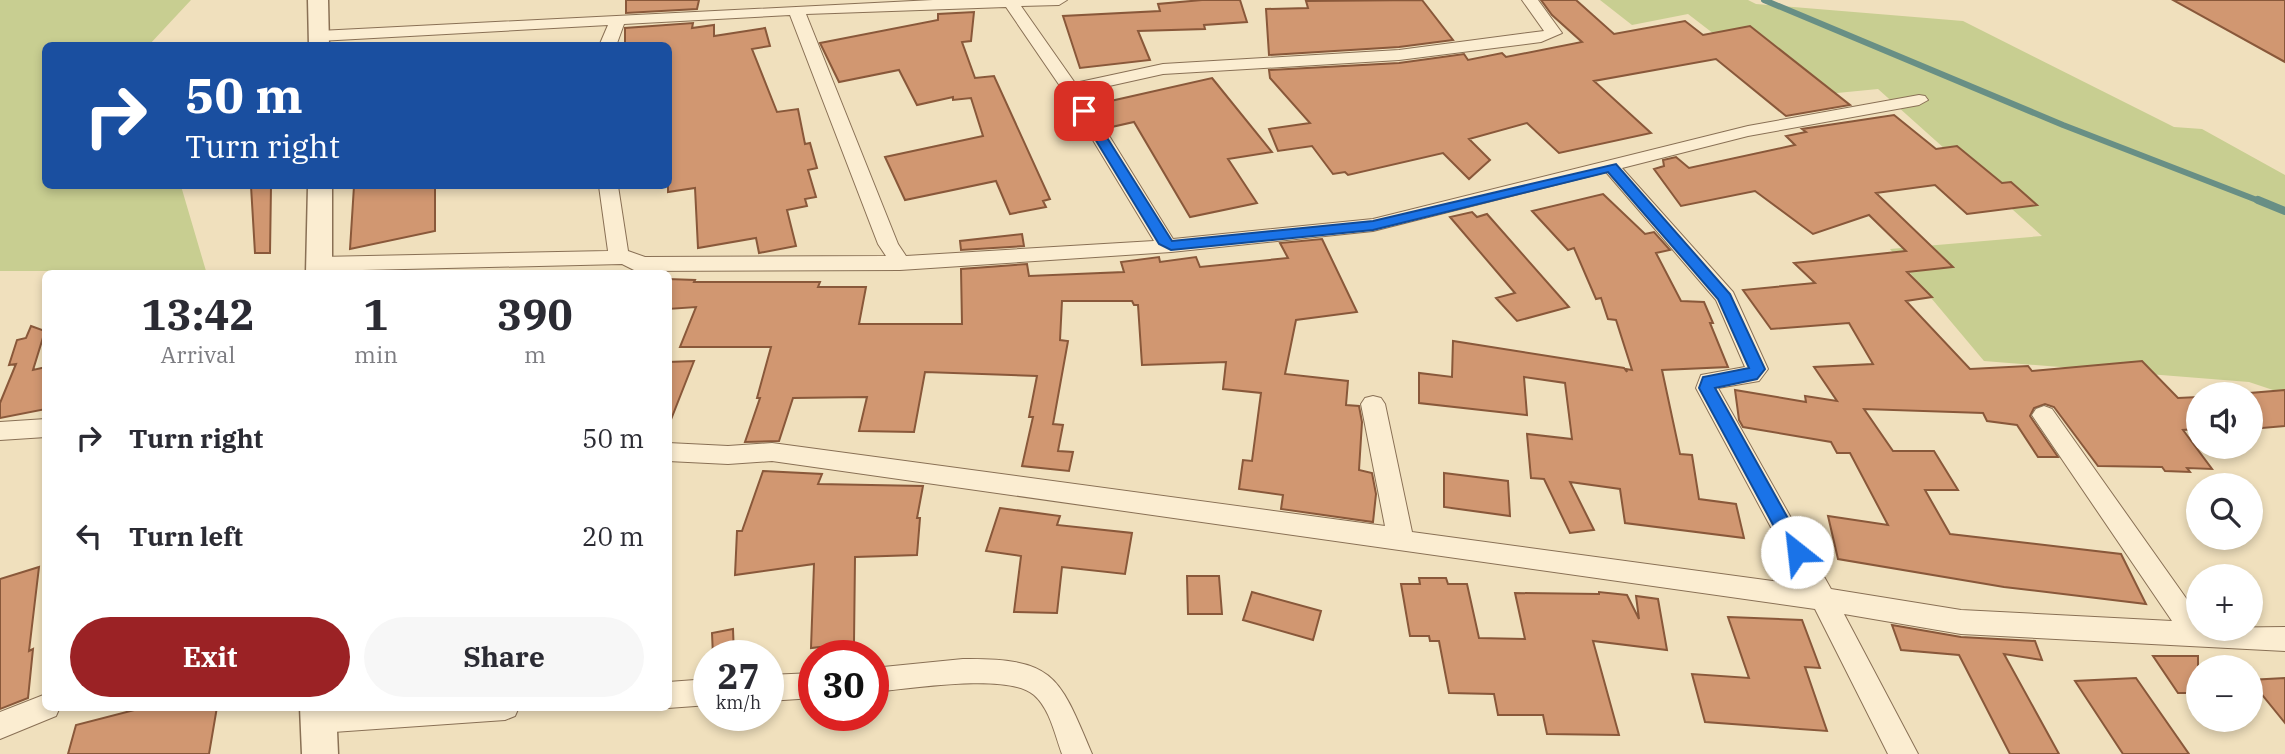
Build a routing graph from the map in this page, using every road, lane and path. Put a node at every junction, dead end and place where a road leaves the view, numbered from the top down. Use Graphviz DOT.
graph roads {
  1 [pos="318,0"];
  2 [pos="1059,0"];
  3 [pos="1530,0"];
  4 [pos="1011,3"];
  5 [pos="796,10"];
  6 [pos="618,20"];
  7 [pos="319,41"];
  8 [pos="609,42"];
  9 [pos="1071,89"];
  10 [pos="1919,100"];
  11 [pos="1611,167"];
  12 [pos="320,189"];
  13 [pos="608,189"];
  14 [pos="1166,244"];
  15 [pos="622,257"];
  16 [pos="900,263"];
  17 [pos="319,268"];
  18 [pos="1373,404"];
  19 [pos="2044,415"];
  20 [pos="42,428"];
  21 [pos="0,431"];
  22 [pos="672,452"];
  23 [pos="1402,539"];
  24 [pos="1823,599"];
  25 [pos="2186,620"];
  26 [pos="2186,635"];
  27 [pos="2263,638"];
  28 [pos="2285,639"];
  29 [pos="889,679"];
  30 [pos="693,693"];
  31 [pos="672,695"];
  32 [pos="42,709"];
  33 [pos="468,711"];
  34 [pos="0,726"];
  35 [pos="319,727"];
  36 [pos="1077,754"];
  37 [pos="1903,754"];
  1 -- 7 [label="street"];
  2 -- 4 [label="street"];
  3 -- 9 [label="street"];
  4 -- 5 [label="street"];
  4 -- 9 [label="street"];
  5 -- 6 [label="street"];
  5 -- 16 [label="street"];
  6 -- 7 [label="street"];
  6 -- 8 [label="street"];
  9 -- 14 [label="street"];
  10 -- 11 [label="street"];
  11 -- 14 [label="street"];
  11 -- 24 [label="street"];
  12 -- 17 [label="street"];
  13 -- 15 [label="street"];
  14 -- 16 [label="street"];
  15 -- 16 [label="street"];
  15 -- 17 [label="street"];
  18 -- 23 [label="street"];
  19 -- 25 [label="street"];
  20 -- 21 [label="street"];
  22 -- 23 [label="street"];
  23 -- 24 [label="street"];
  24 -- 26 [label="street"];
  24 -- 37 [label="street"];
  27 -- 28 [label="street"];
  29 -- 36 [label="street"];
  30 -- 31 [label="street"];
  32 -- 34 [label="street"];
  33 -- 35 [label="street"];
}
